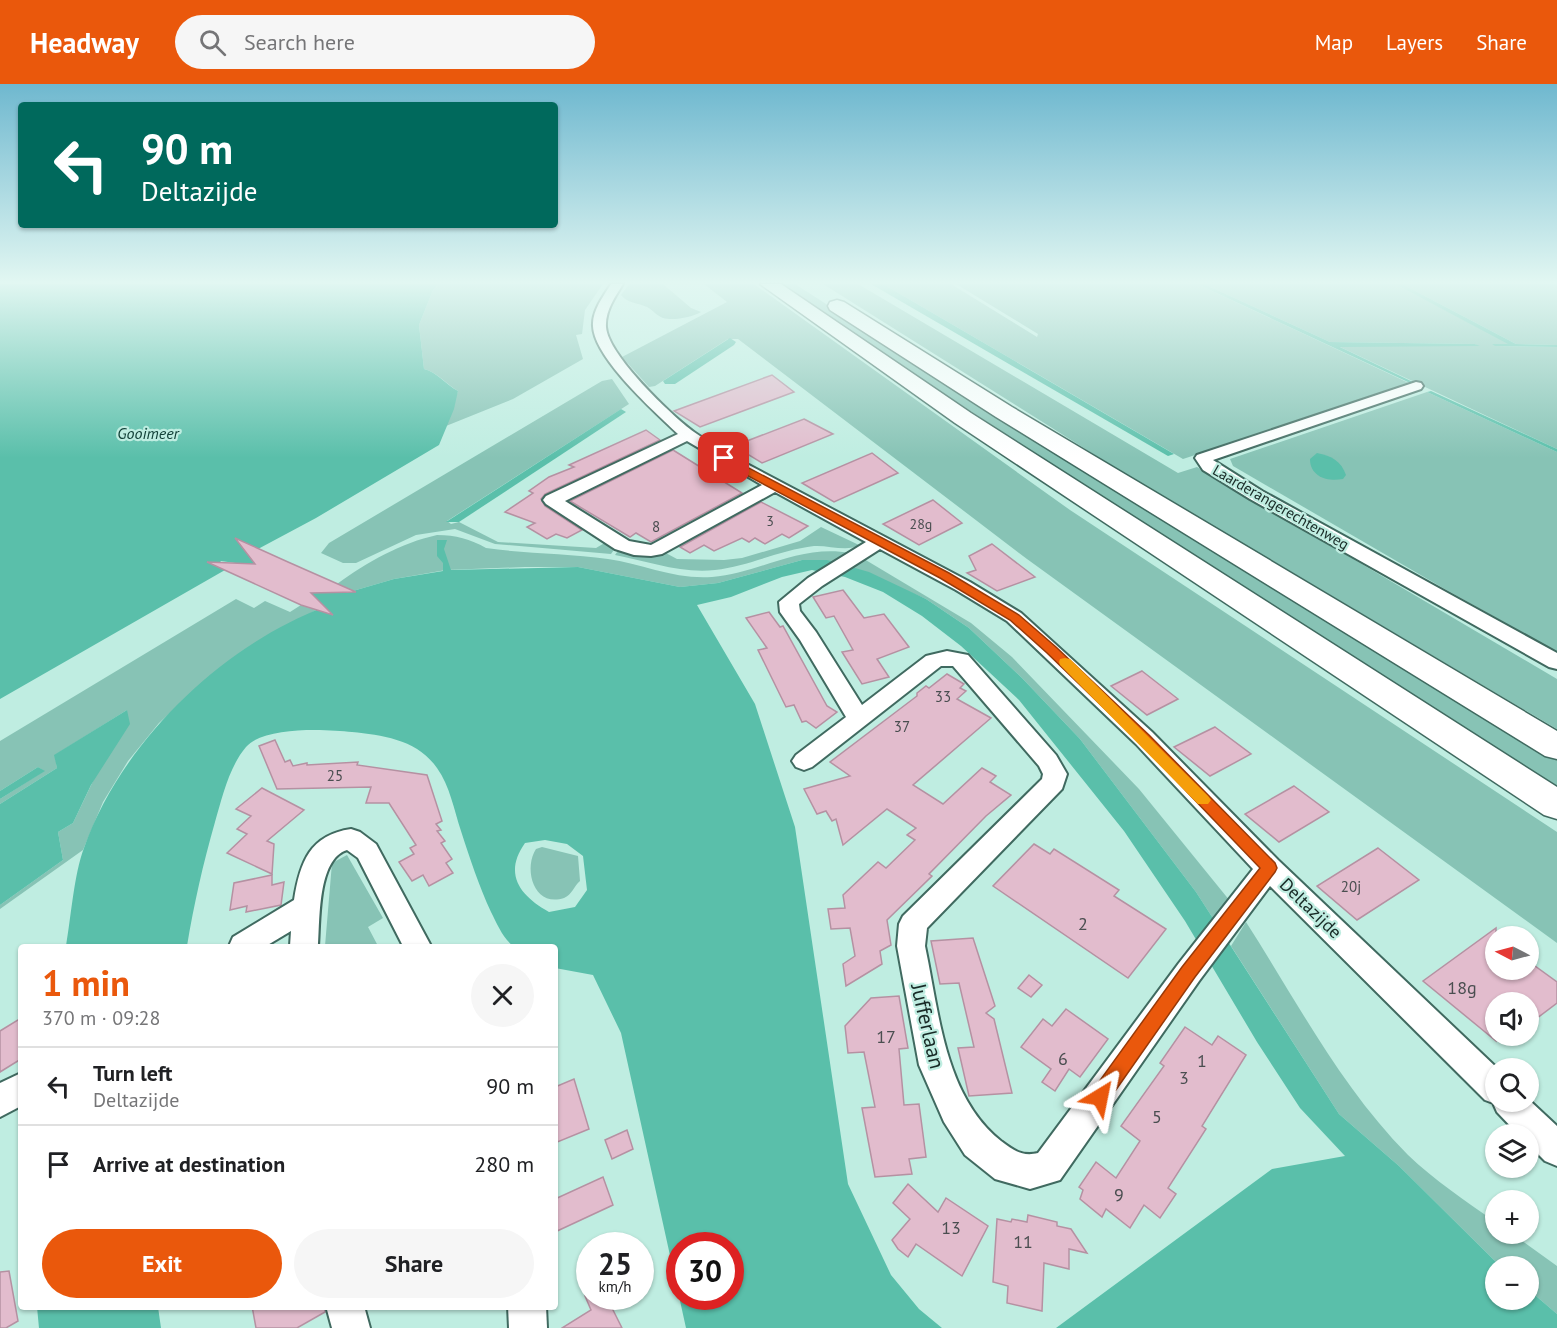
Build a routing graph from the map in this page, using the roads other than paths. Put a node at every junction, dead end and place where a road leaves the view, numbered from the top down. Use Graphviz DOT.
graph roads {
  1 [pos="604,342"];
  2 [pos="853,342"];
  3 [pos="895,342"];
  4 [pos="1416,386"];
  5 [pos="688,435"];
  6 [pos="774,486"];
  7 [pos="880,541"];
  8 [pos="1557,662"];
  9 [pos="859,719"];
  10 [pos="1557,747"];
  11 [pos="804,761"];
  12 [pos="1557,805"];
  13 [pos="1269,868"];
  14 [pos="307,906"];
  15 [pos="246,944"];
  16 [pos="304,944"];
  17 [pos="416,944"];
  18 [pos="1485,1078"];
  19 [pos="18,1090"];
  20 [pos="0,1101"];
  21 [pos="1519,1112"];
  22 [pos="1557,1149"];
  23 [pos="346,1310"];
  24 [pos="527,1310"];
  25 [pos="351,1328"];
  26 [pos="528,1328"];
  1 -- 5 [label="street, Deltazijde"];
  2 -- 12 [label="highway"];
  3 -- 10 [label="highway"];
  4 -- 8 [label="street, Laarderangerechtenweg"];
  5 -- 6 [label="street, Deltazijde"];
  5 -- 6 [label="street"];
  6 -- 7 [label="street, Deltazijde"];
  7 -- 9 [label="street"];
  7 -- 13 [label="street, Deltazijde"];
  9 -- 11 [label="street, Jufferlaan"];
  9 -- 13 [label="street, Jufferlaan"];
  13 -- 18 [label="street, Deltazijde"];
  14 -- 15 [label="street"];
  14 -- 16 [label="street"];
  14 -- 17 [label="street"];
  19 -- 20 [label="street"];
  21 -- 22 [label="street"];
  23 -- 25 [label="street"];
  24 -- 26 [label="street"];
}
